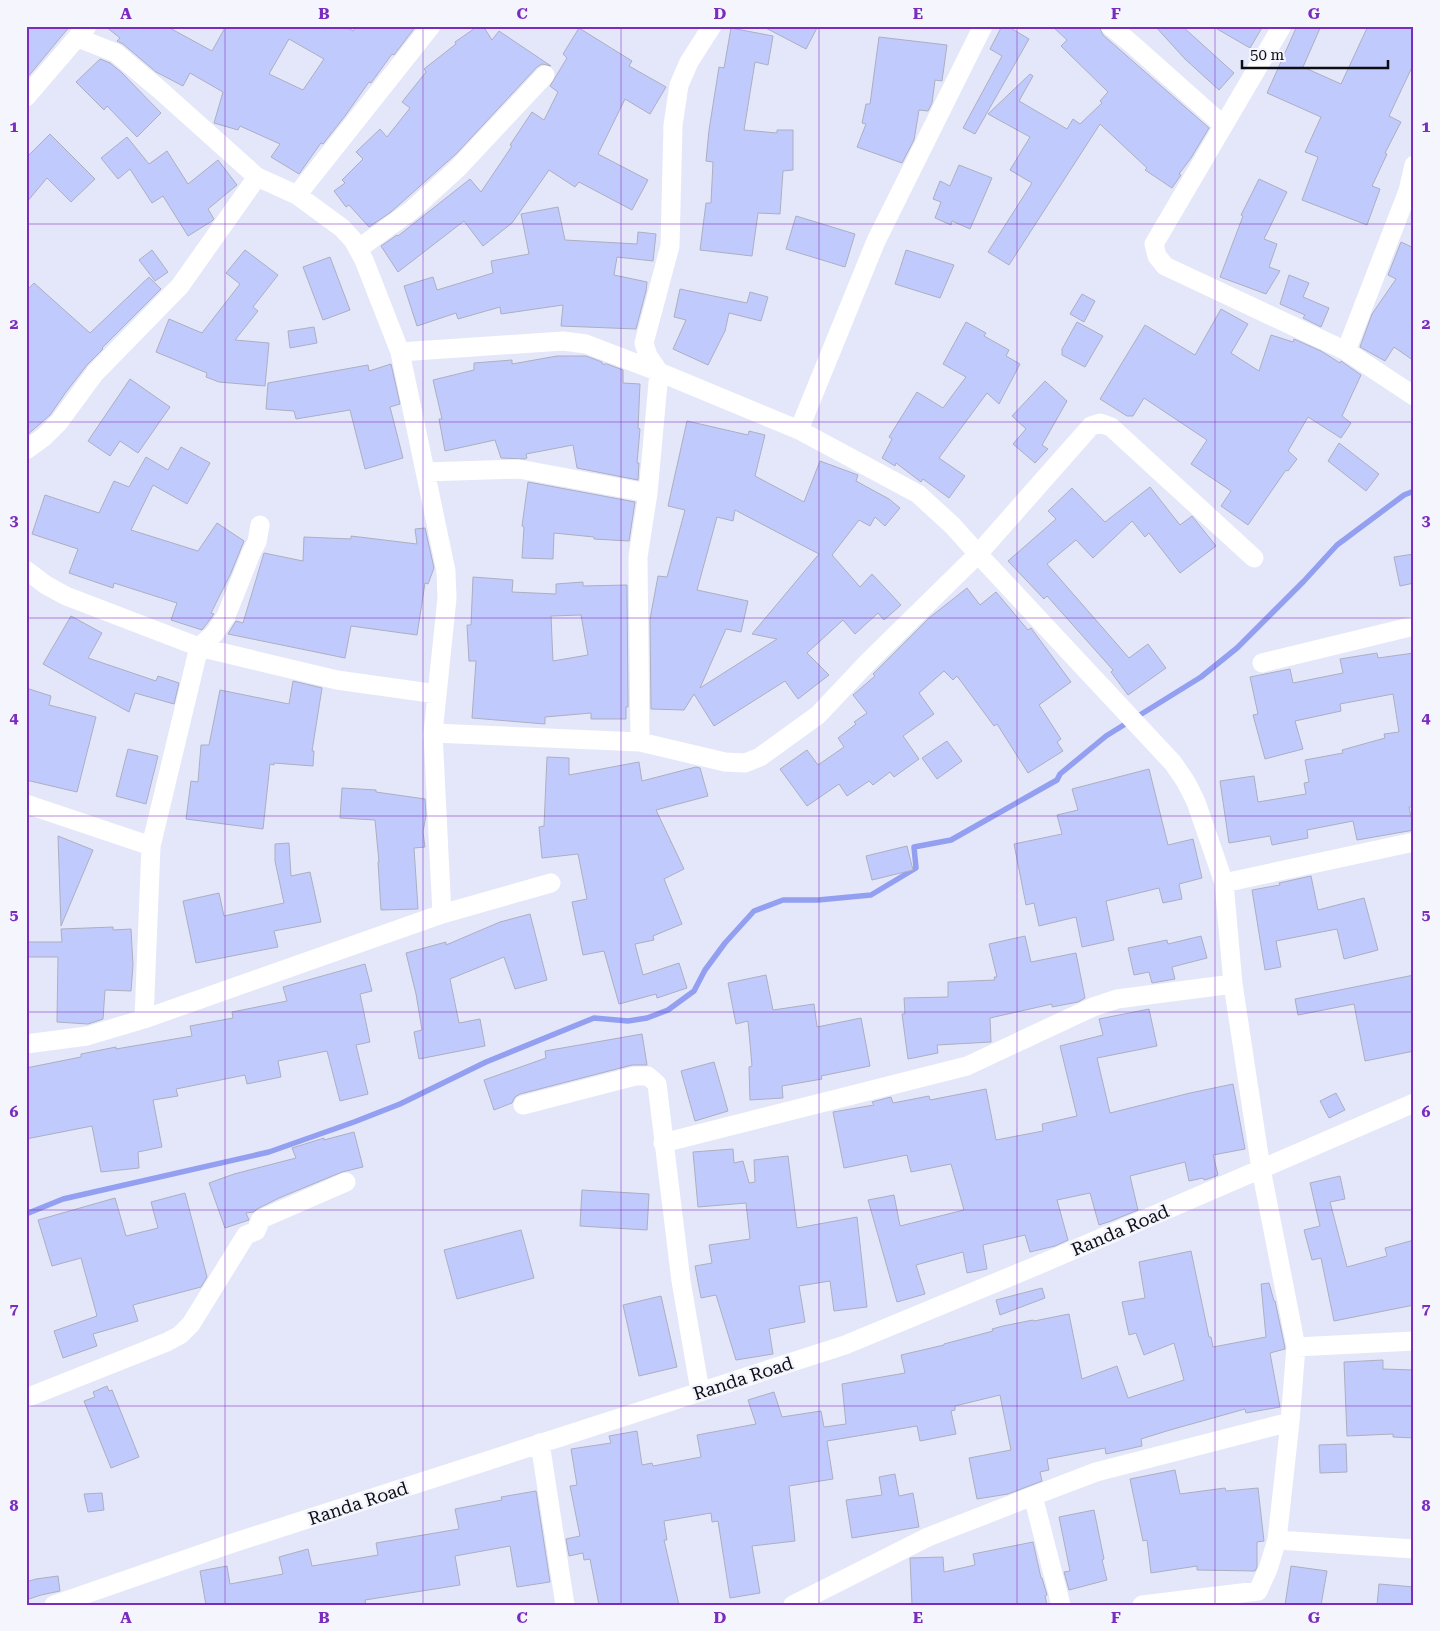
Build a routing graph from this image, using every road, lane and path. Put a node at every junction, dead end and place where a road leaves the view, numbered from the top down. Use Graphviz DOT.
graph roads {
  1 [pos="432,26"];
  2 [pos="712,26"];
  3 [pos="983,26"];
  4 [pos="1110,26"];
  5 [pos="1282,26"];
  6 [pos="83,32"];
  7 [pos="545,75"];
  8 [pos="26,97"];
  9 [pos="1223,125"];
  10 [pos="1414,165"];
  11 [pos="257,177"];
  12 [pos="1411,193"];
  13 [pos="297,195"];
  14 [pos="358,249"];
  15 [pos="1346,351"];
  16 [pos="400,352"];
  17 [pos="659,372"];
  18 [pos="1414,396"];
  19 [pos="799,430"];
  20 [pos="26,450"];
  21 [pos="425,472"];
  22 [pos="648,492"];
  23 [pos="260,525"];
  24 [pos="978,554"];
  25 [pos="1254,558"];
  26 [pos="26,570"];
  27 [pos="1414,626"];
  28 [pos="199,647"];
  29 [pos="1262,663"];
  30 [pos="437,694"];
  31 [pos="433,732"];
  32 [pos="640,742"];
  33 [pos="26,804"];
  34 [pos="1414,842"];
  35 [pos="151,846"];
  36 [pos="551,883"];
  37 [pos="1224,883"];
  38 [pos="442,914"];
  39 [pos="1233,984"];
  40 [pos="144,1020"];
  41 [pos="26,1044"];
  42 [pos="1414,1103"];
  43 [pos="523,1105"];
  44 [pos="663,1143"];
  45 [pos="1261,1169"];
  46 [pos="346,1182"];
  47 [pos="1414,1341"];
  48 [pos="1296,1347"];
  49 [pos="700,1391"];
  50 [pos="26,1398"];
  51 [pos="1290,1422"];
  52 [pos="540,1443"];
  53 [pos="1033,1496"];
  54 [pos="1277,1540"];
  55 [pos="1414,1549"];
  56 [pos="1257,1598"];
  57 [pos="73,1601"];
  58 [pos="797,1604"];
  59 [pos="54,1605"];
  60 [pos="564,1605"];
  61 [pos="1061,1605"];
  62 [pos="1142,1605"];
  1 -- 13 [label="street"];
  2 -- 17 [label="street"];
  3 -- 19 [label="street"];
  4 -- 9 [label="street"];
  5 -- 9 [label="street"];
  6 -- 8 [label="street"];
  6 -- 11 [label="street"];
  7 -- 14 [label="street"];
  9 -- 15 [label="street"];
  10 -- 12 [label="street"];
  11 -- 13 [label="street"];
  11 -- 20 [label="street"];
  12 -- 15 [label="street"];
  13 -- 14 [label="street"];
  14 -- 16 [label="street"];
  15 -- 18 [label="street"];
  16 -- 17 [label="street"];
  16 -- 21 [label="street"];
  17 -- 19 [label="street"];
  17 -- 22 [label="street"];
  19 -- 24 [label="street"];
  21 -- 22 [label="street"];
  21 -- 30 [label="street"];
  22 -- 32 [label="street"];
  23 -- 28 [label="street"];
  24 -- 25 [label="street"];
  24 -- 32 [label="street"];
  24 -- 37 [label="street"];
  26 -- 28 [label="street"];
  27 -- 29 [label="street"];
  28 -- 30 [label="street"];
  28 -- 35 [label="street"];
  30 -- 31 [label="street"];
  31 -- 32 [label="street"];
  31 -- 38 [label="street"];
  33 -- 35 [label="street"];
  34 -- 37 [label="street"];
  35 -- 40 [label="street"];
  36 -- 38 [label="street"];
  37 -- 39 [label="street"];
  38 -- 40 [label="street"];
  39 -- 44 [label="street"];
  39 -- 45 [label="street"];
  40 -- 41 [label="street"];
  42 -- 45 [label="street, Randa Road"];
  43 -- 44 [label="street"];
  44 -- 49 [label="street"];
  45 -- 48 [label="street"];
  45 -- 49 [label="street, Randa Road"];
  46 -- 50 [label="street"];
  47 -- 48 [label="street"];
  48 -- 51 [label="street"];
  49 -- 52 [label="street, Randa Road"];
  51 -- 53 [label="street"];
  51 -- 54 [label="street"];
  52 -- 57 [label="street, Randa Road"];
  52 -- 60 [label="street"];
  53 -- 58 [label="street"];
  53 -- 61 [label="street"];
  54 -- 55 [label="street"];
  54 -- 56 [label="street"];
  56 -- 62 [label="street"];
  57 -- 59 [label="street, Randa Road"];
}
